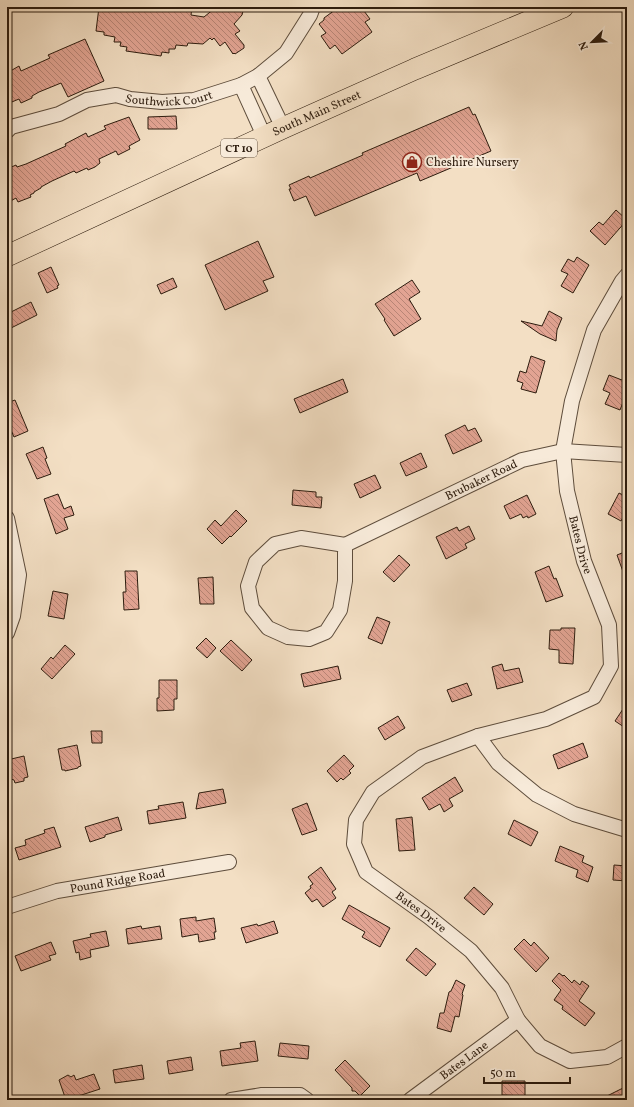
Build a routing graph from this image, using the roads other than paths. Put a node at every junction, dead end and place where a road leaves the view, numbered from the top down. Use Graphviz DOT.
graph roads {
  1 [pos="313,7"];
  2 [pos="563,7"];
  3 [pos="258,76"];
  4 [pos="241,85"];
  5 [pos="283,128"];
  6 [pos="7,131"];
  7 [pos="264,136"];
  8 [pos="7,256"];
  9 [pos="627,275"];
  10 [pos="563,451"];
  11 [pos="627,455"];
  12 [pos="7,518"];
  13 [pos="345,544"];
  14 [pos="7,633"];
  15 [pos="478,736"];
  16 [pos="627,830"];
  17 [pos="229,862"];
  18 [pos="7,907"];
  19 [pos="518,1020"];
  20 [pos="627,1046"];
  21 [pos="231,1100"];
  22 [pos="307,1100"];
  23 [pos="410,1100"];
  1 -- 3 [label="street, Southwick Court"];
  2 -- 5 [label="highway, South Main Street / CT 10"];
  3 -- 4 [label="street, Southwick Court"];
  3 -- 5 [label="street"];
  4 -- 6 [label="street, Southwick Court"];
  4 -- 7 [label="street"];
  5 -- 7 [label="highway, South Main Street / CT 10"];
  7 -- 8 [label="highway, South Main Street / CT 10"];
  9 -- 10 [label="street, Bates Drive"];
  10 -- 11 [label="street, Brubaker Road"];
  10 -- 13 [label="street, Brubaker Road"];
  10 -- 15 [label="street, Bates Drive"];
  12 -- 14 [label="street"];
  13 -- 13 [label="street"];
  15 -- 16 [label="street"];
  15 -- 19 [label="street, Bates Drive"];
  17 -- 18 [label="street, Pound Ridge Road"];
  19 -- 20 [label="street, Bates Drive"];
  19 -- 23 [label="street, Bates Lane"];
  21 -- 22 [label="street"];
}
